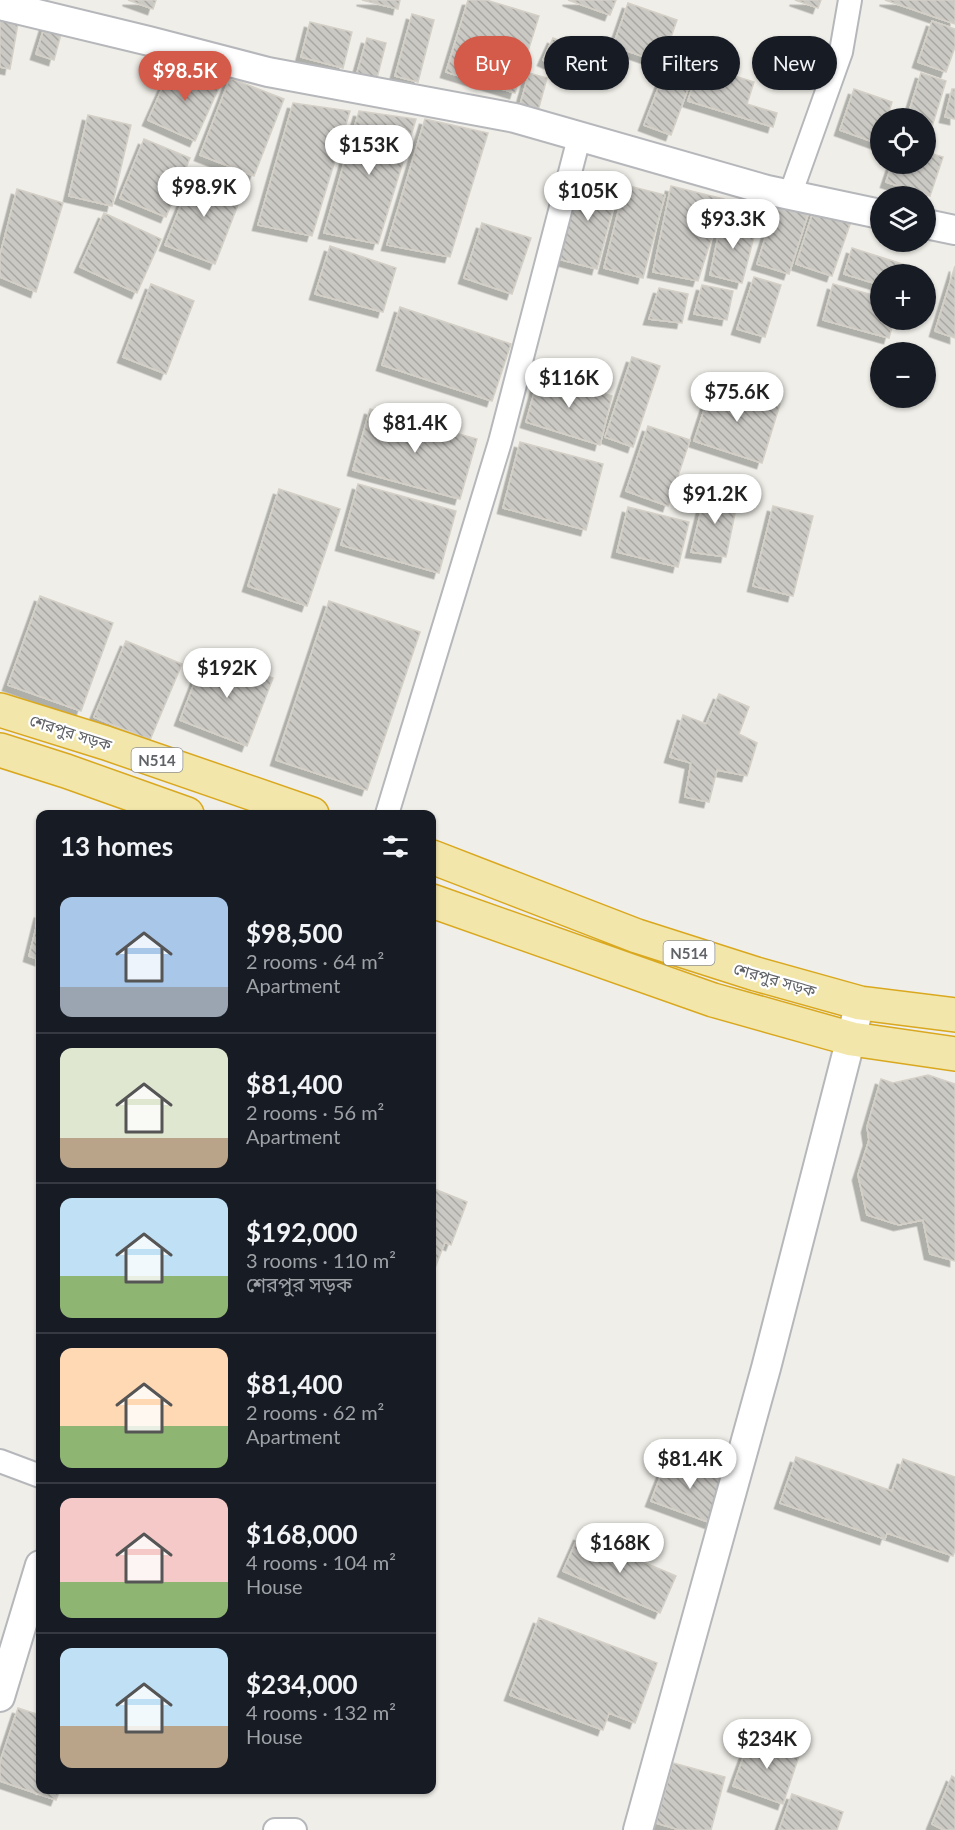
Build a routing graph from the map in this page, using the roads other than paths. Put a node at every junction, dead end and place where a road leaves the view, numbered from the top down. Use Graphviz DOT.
graph roads {
  1 [pos="850,0"];
  2 [pos="0,5"];
  3 [pos="579,138"];
  4 [pos="790,195"];
  5 [pos="870,212"];
  6 [pos="936,226"];
  7 [pos="955,230"];
  8 [pos="0,710"];
  9 [pos="0,750"];
  10 [pos="177,810"];
  11 [pos="300,810"];
  12 [pos="388,810"];
  13 [pos="436,859"];
  14 [pos="436,902"];
  15 [pos="860,1003"];
  16 [pos="955,1015"];
  17 [pos="852,1039"];
  18 [pos="955,1054"];
  19 [pos="0,1461"];
  20 [pos="36,1474"];
  21 [pos="36,1578"];
  22 [pos="0,1697"];
  23 [pos="274,1830"];
  24 [pos="295,1830"];
  25 [pos="638,1830"];
  1 -- 4 [label="street"];
  2 -- 3 [label="street"];
  3 -- 4 [label="street"];
  3 -- 12 [label="street"];
  4 -- 5 [label="street"];
  6 -- 7 [label="street"];
  8 -- 11 [label="highway, শেরপুর সড়ক / N514"];
  9 -- 10 [label="highway, N514"];
  13 -- 15 [label="highway, শেরপুর সড়ক / N514"];
  14 -- 17 [label="highway, N514"];
  15 -- 16 [label="highway, শেরপুর সড়ক / N514"];
  15 -- 17 [label="street"];
  17 -- 18 [label="highway, N514"];
  17 -- 25 [label="street"];
  19 -- 20 [label="street"];
  21 -- 22 [label="street"];
  23 -- 24 [label="street"];
}
